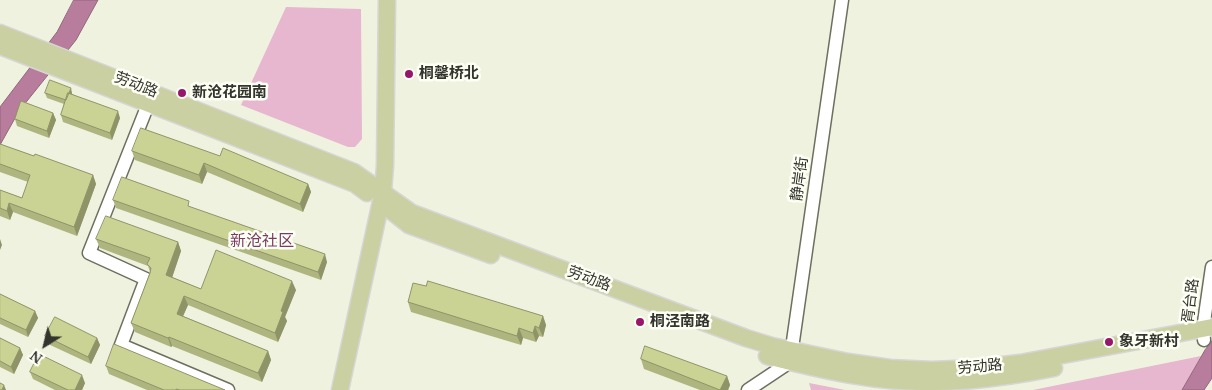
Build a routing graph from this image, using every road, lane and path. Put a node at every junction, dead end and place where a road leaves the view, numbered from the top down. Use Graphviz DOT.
graph roads {
  1 [pos="387,0"];
  2 [pos="398,0"];
  3 [pos="842,0"];
  4 [pos="0,33"];
  5 [pos="0,46"];
  6 [pos="38,55"];
  7 [pos="150,97"];
  8 [pos="387,202"];
  9 [pos="1212,267"];
  10 [pos="1208,335"];
  11 [pos="791,356"];
  12 [pos="954,380"];
  13 [pos="228,390"];
  14 [pos="340,390"];
  15 [pos="351,390"];
  16 [pos="748,390"];
  1 -- 8 [label="main road"];
  2 -- 8 [label="main road"];
  3 -- 11 [label="street, 静岸街"];
  4 -- 6 [label="main road, 劳动路"];
  5 -- 6 [label="main road, 劳动路"];
  6 -- 7 [label="main road, 劳动路"];
  7 -- 8 [label="main road, 劳动路"];
  7 -- 13 [label="street"];
  8 -- 11 [label="main road, 劳动路"];
  8 -- 14 [label="main road"];
  8 -- 15 [label="main road"];
  9 -- 10 [label="street, 胥台路"];
  10 -- 12 [label="main road, 劳动路"];
  11 -- 12 [label="main road, 劳动路"];
  11 -- 16 [label="street"];
}
